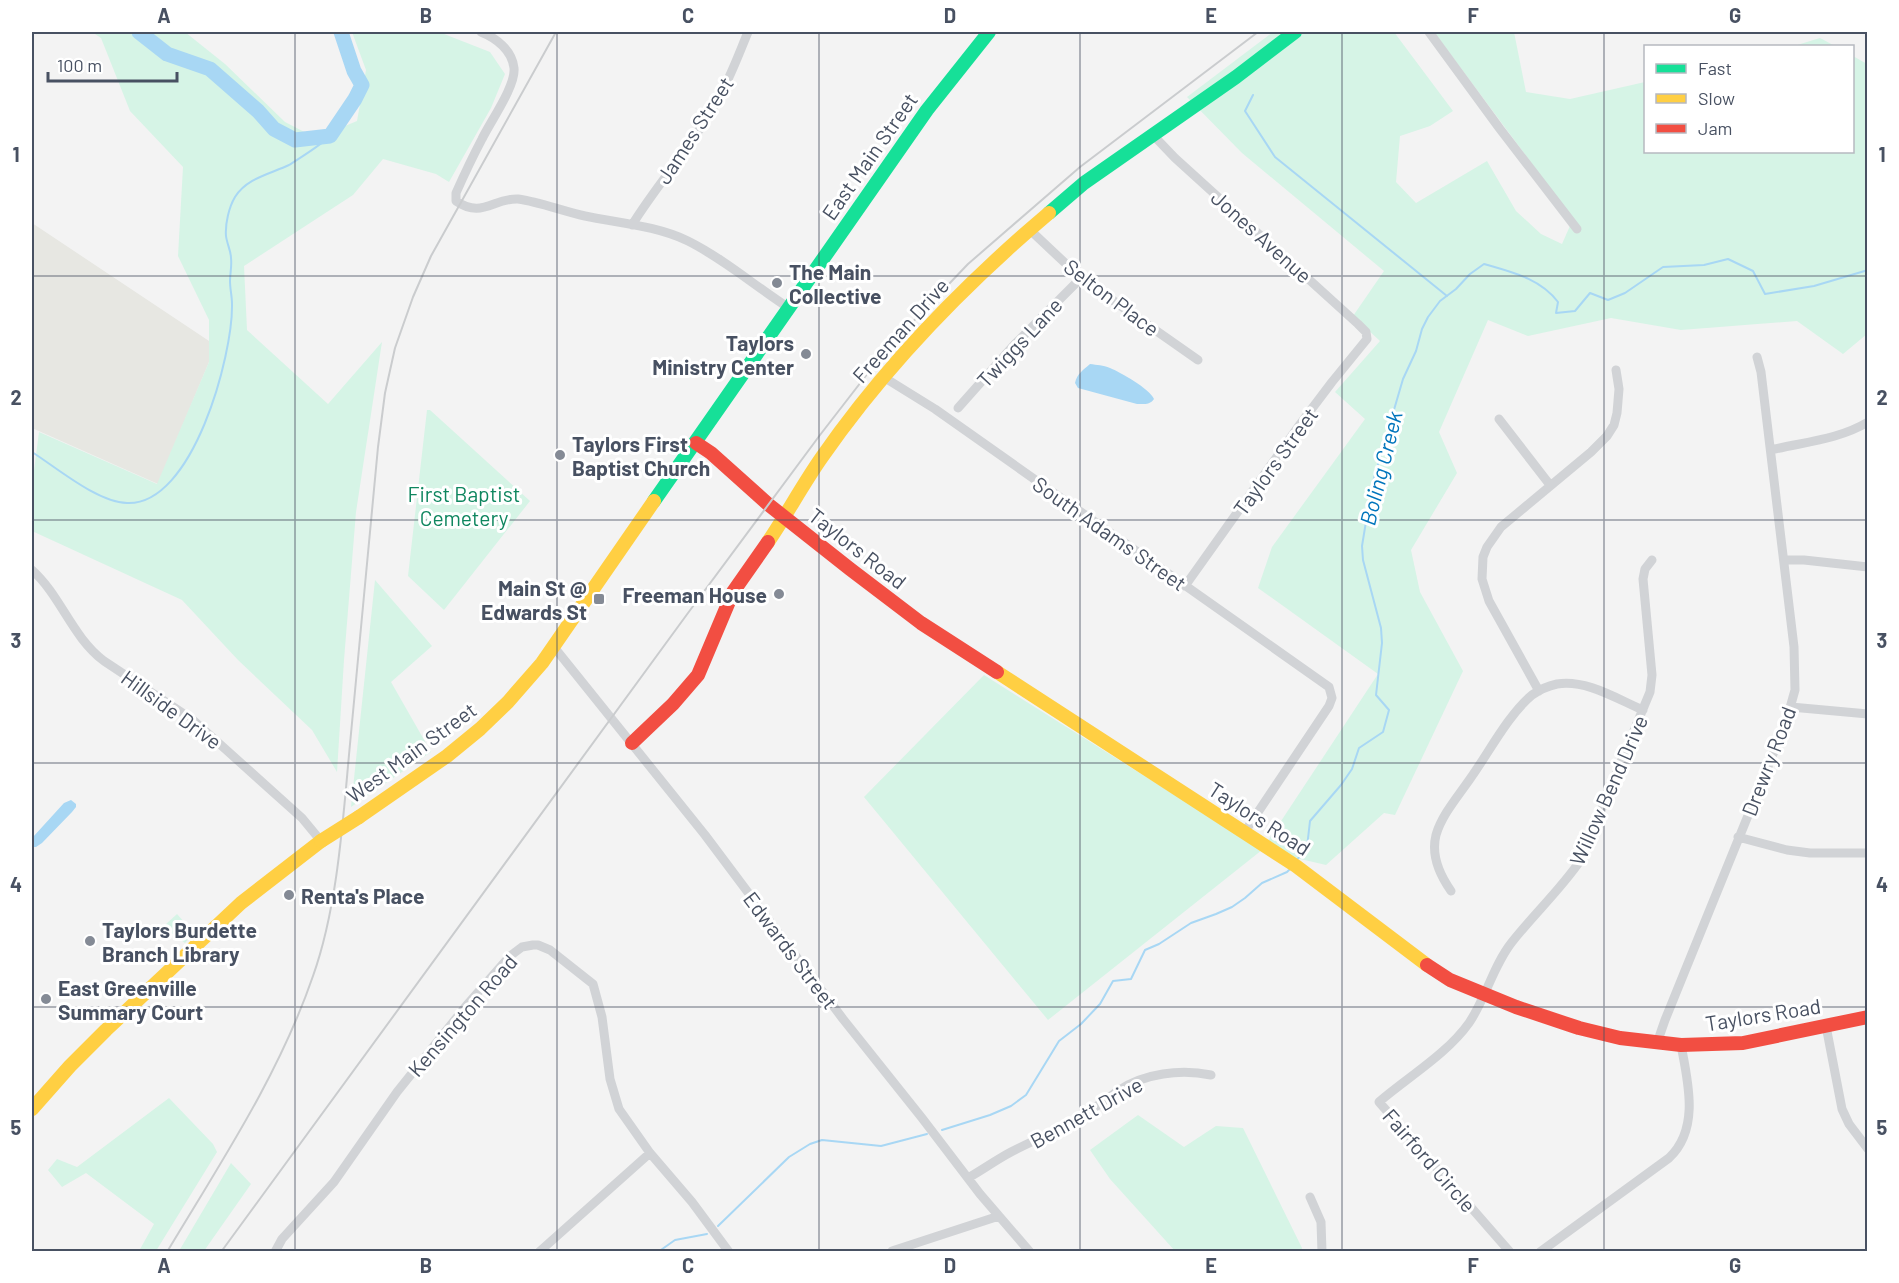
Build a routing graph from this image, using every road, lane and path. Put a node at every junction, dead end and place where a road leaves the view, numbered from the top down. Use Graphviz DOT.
graph roads {
  1 [pos="482,32"];
  2 [pos="748,32"];
  3 [pos="989,32"];
  4 [pos="1295,32"];
  5 [pos="1429,32"];
  6 [pos="1153,135"];
  7 [pos="632,225"];
  8 [pos="1577,229"];
  9 [pos="1030,230"];
  10 [pos="1081,278"];
  11 [pos="789,308"];
  12 [pos="1367,339"];
  13 [pos="1756,357"];
  14 [pos="1198,360"];
  15 [pos="1616,370"];
  16 [pos="885,378"];
  17 [pos="958,408"];
  18 [pos="1499,419"];
  19 [pos="1868,422"];
  20 [pos="696,443"];
  21 [pos="1771,450"];
  22 [pos="1550,485"];
  23 [pos="785,517"];
  24 [pos="1652,560"];
  25 [pos="1784,560"];
  26 [pos="1868,567"];
  27 [pos="32,570"];
  28 [pos="1185,585"];
  29 [pos="554,647"];
  30 [pos="1539,691"];
  31 [pos="1791,707"];
  32 [pos="1643,710"];
  33 [pos="1868,714"];
  34 [pos="632,743"];
  35 [pos="1244,833"];
  36 [pos="1738,837"];
  37 [pos="321,841"];
  38 [pos="1868,853"];
  39 [pos="1450,891"];
  40 [pos="1484,995"];
  41 [pos="1868,1017"];
  42 [pos="1826,1026"];
  43 [pos="1657,1043"];
  44 [pos="1682,1046"];
  45 [pos="1211,1075"];
  46 [pos="32,1109"];
  47 [pos="1868,1149"];
  48 [pos="650,1153"];
  49 [pos="968,1178"];
  50 [pos="1310,1197"];
  51 [pos="999,1216"];
  52 [pos="274,1251"];
  53 [pos="539,1251"];
  54 [pos="729,1251"];
  55 [pos="892,1251"];
  56 [pos="1030,1251"];
  57 [pos="1322,1251"];
  58 [pos="1510,1251"];
  59 [pos="1540,1251"];
  1 -- 7 [label="street"];
  2 -- 7 [label="street, James Street"];
  3 -- 11 [label="street, East Main Street"];
  4 -- 6 [label="street, Freeman Drive"];
  5 -- 8 [label="street"];
  6 -- 9 [label="street, Freeman Drive"];
  6 -- 12 [label="street, Jones Avenue"];
  7 -- 11 [label="street"];
  9 -- 10 [label="street, Selton Place"];
  9 -- 16 [label="street, Freeman Drive"];
  10 -- 14 [label="street, Selton Place"];
  10 -- 17 [label="street, Twiggs Lane"];
  11 -- 20 [label="street, West Main Street"];
  12 -- 28 [label="street, Taylors Street"];
  13 -- 21 [label="street, Drewry Road"];
  15 -- 22 [label="street"];
  16 -- 23 [label="street, Freeman Drive"];
  16 -- 28 [label="street, South Adams Street"];
  18 -- 22 [label="street"];
  19 -- 21 [label="street"];
  20 -- 23 [label="street, Taylors Road"];
  20 -- 29 [label="street, West Main Street"];
  21 -- 25 [label="street, Drewry Road"];
  22 -- 30 [label="street"];
  23 -- 34 [label="street, Freeman Drive"];
  23 -- 35 [label="street, Taylors Road"];
  24 -- 32 [label="street, Willow Bend Drive"];
  25 -- 26 [label="street"];
  25 -- 31 [label="street, Drewry Road"];
  27 -- 37 [label="street, Hillside Drive"];
  28 -- 35 [label="street, South Adams Street"];
  29 -- 34 [label="street, Edwards Street"];
  29 -- 37 [label="street, West Main Street, bridge"];
  30 -- 32 [label="street"];
  30 -- 39 [label="street"];
  31 -- 33 [label="street"];
  31 -- 36 [label="street, Drewry Road"];
  32 -- 40 [label="street, Willow Bend Drive"];
  34 -- 49 [label="street, Edwards Street"];
  35 -- 40 [label="street, Taylors Road"];
  36 -- 38 [label="street"];
  36 -- 43 [label="street, Drewry Road"];
  37 -- 46 [label="street, West Main Street"];
  40 -- 43 [label="street, Taylors Road"];
  40 -- 58 [label="street, Fairford Circle"];
  41 -- 42 [label="street, Taylors Road"];
  42 -- 44 [label="street, Taylors Road"];
  42 -- 47 [label="street"];
  43 -- 44 [label="street, Taylors Road"];
  44 -- 59 [label="street"];
  45 -- 49 [label="street, Bennett Drive"];
  48 -- 52 [label="street, Kensington Road"];
  48 -- 53 [label="street"];
  48 -- 54 [label="street, Kensington Road"];
  49 -- 51 [label="street, Edwards Street"];
  50 -- 57 [label="street"];
  51 -- 55 [label="street"];
  51 -- 56 [label="street, Edwards Street"];
}
